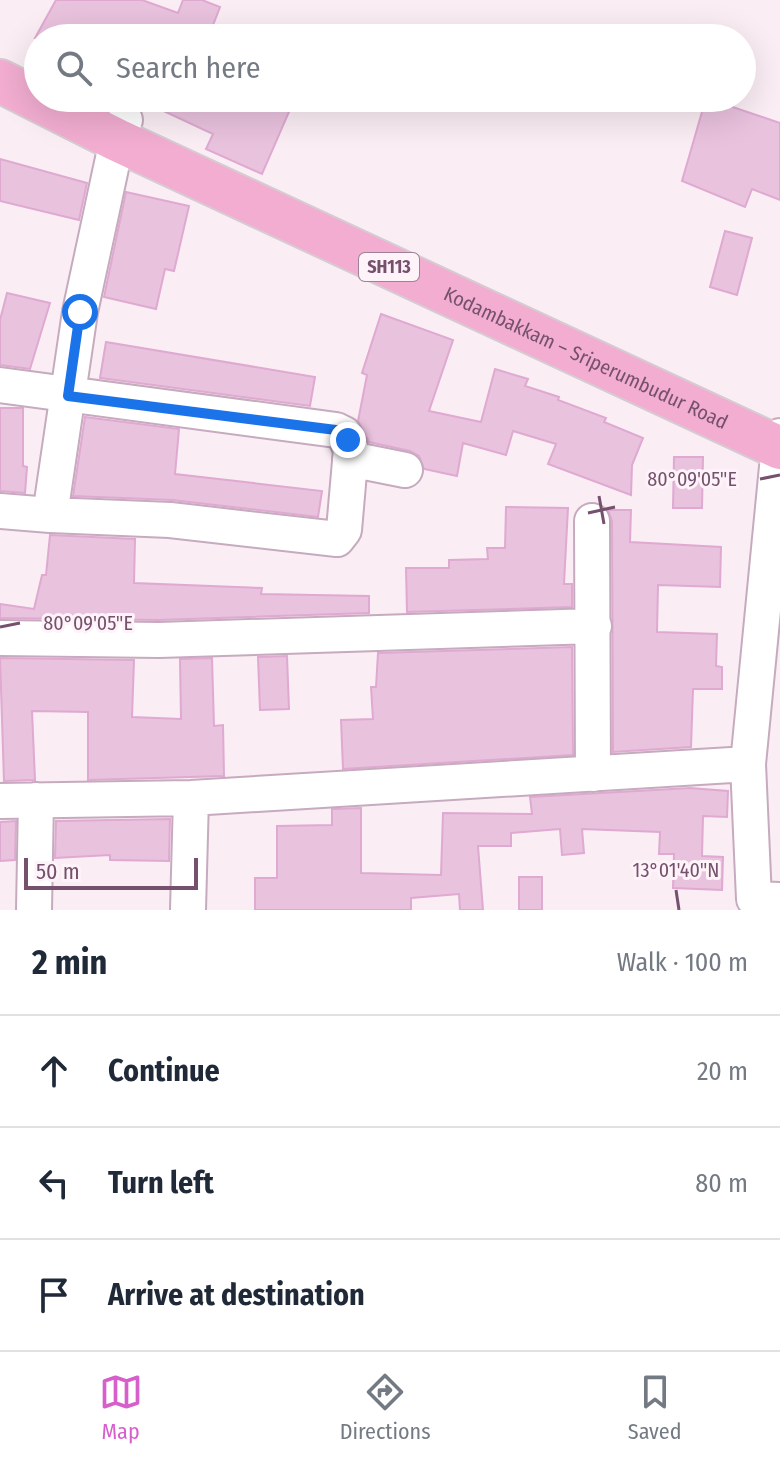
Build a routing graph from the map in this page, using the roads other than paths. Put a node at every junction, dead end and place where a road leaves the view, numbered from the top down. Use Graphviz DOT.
graph roads {
  1 [pos="0,55"];
  2 [pos="24,68"];
  3 [pos="0,81"];
  4 [pos="24,91"];
  5 [pos="77,112"];
  6 [pos="99,112"];
  7 [pos="121,130"];
  8 [pos="0,385"];
  9 [pos="68,396"];
  10 [pos="779,438"];
  11 [pos="350,459"];
  12 [pos="405,470"];
  13 [pos="0,511"];
  14 [pos="50,515"];
  15 [pos="592,521"];
  16 [pos="594,626"];
  17 [pos="0,638"];
  18 [pos="748,764"];
  19 [pos="593,774"];
  20 [pos="191,798"];
  21 [pos="36,800"];
  22 [pos="0,801"];
  23 [pos="756,903"];
  24 [pos="34,910"];
  25 [pos="188,910"];
  1 -- 2 [label="main road"];
  3 -- 4 [label="main road, Kodambakkam – Sriperumbudur Road / SH113"];
  5 -- 7 [label="main road, Kodambakkam – Sriperumbudur Road / SH113"];
  6 -- 7 [label="main road, Kodambakkam – Sriperumbudur Road / SH113"];
  7 -- 9 [label="street"];
  7 -- 10 [label="main road, Kodambakkam – Sriperumbudur Road / SH113"];
  8 -- 9 [label="street"];
  9 -- 11 [label="street"];
  9 -- 14 [label="street"];
  10 -- 18 [label="street"];
  11 -- 12 [label="street"];
  11 -- 14 [label="street"];
  13 -- 14 [label="street"];
  15 -- 16 [label="street"];
  16 -- 17 [label="street"];
  16 -- 19 [label="street"];
  18 -- 19 [label="street"];
  18 -- 23 [label="street"];
  19 -- 20 [label="street"];
  20 -- 21 [label="street"];
  20 -- 25 [label="street"];
  21 -- 22 [label="street"];
  21 -- 24 [label="street"];
}
